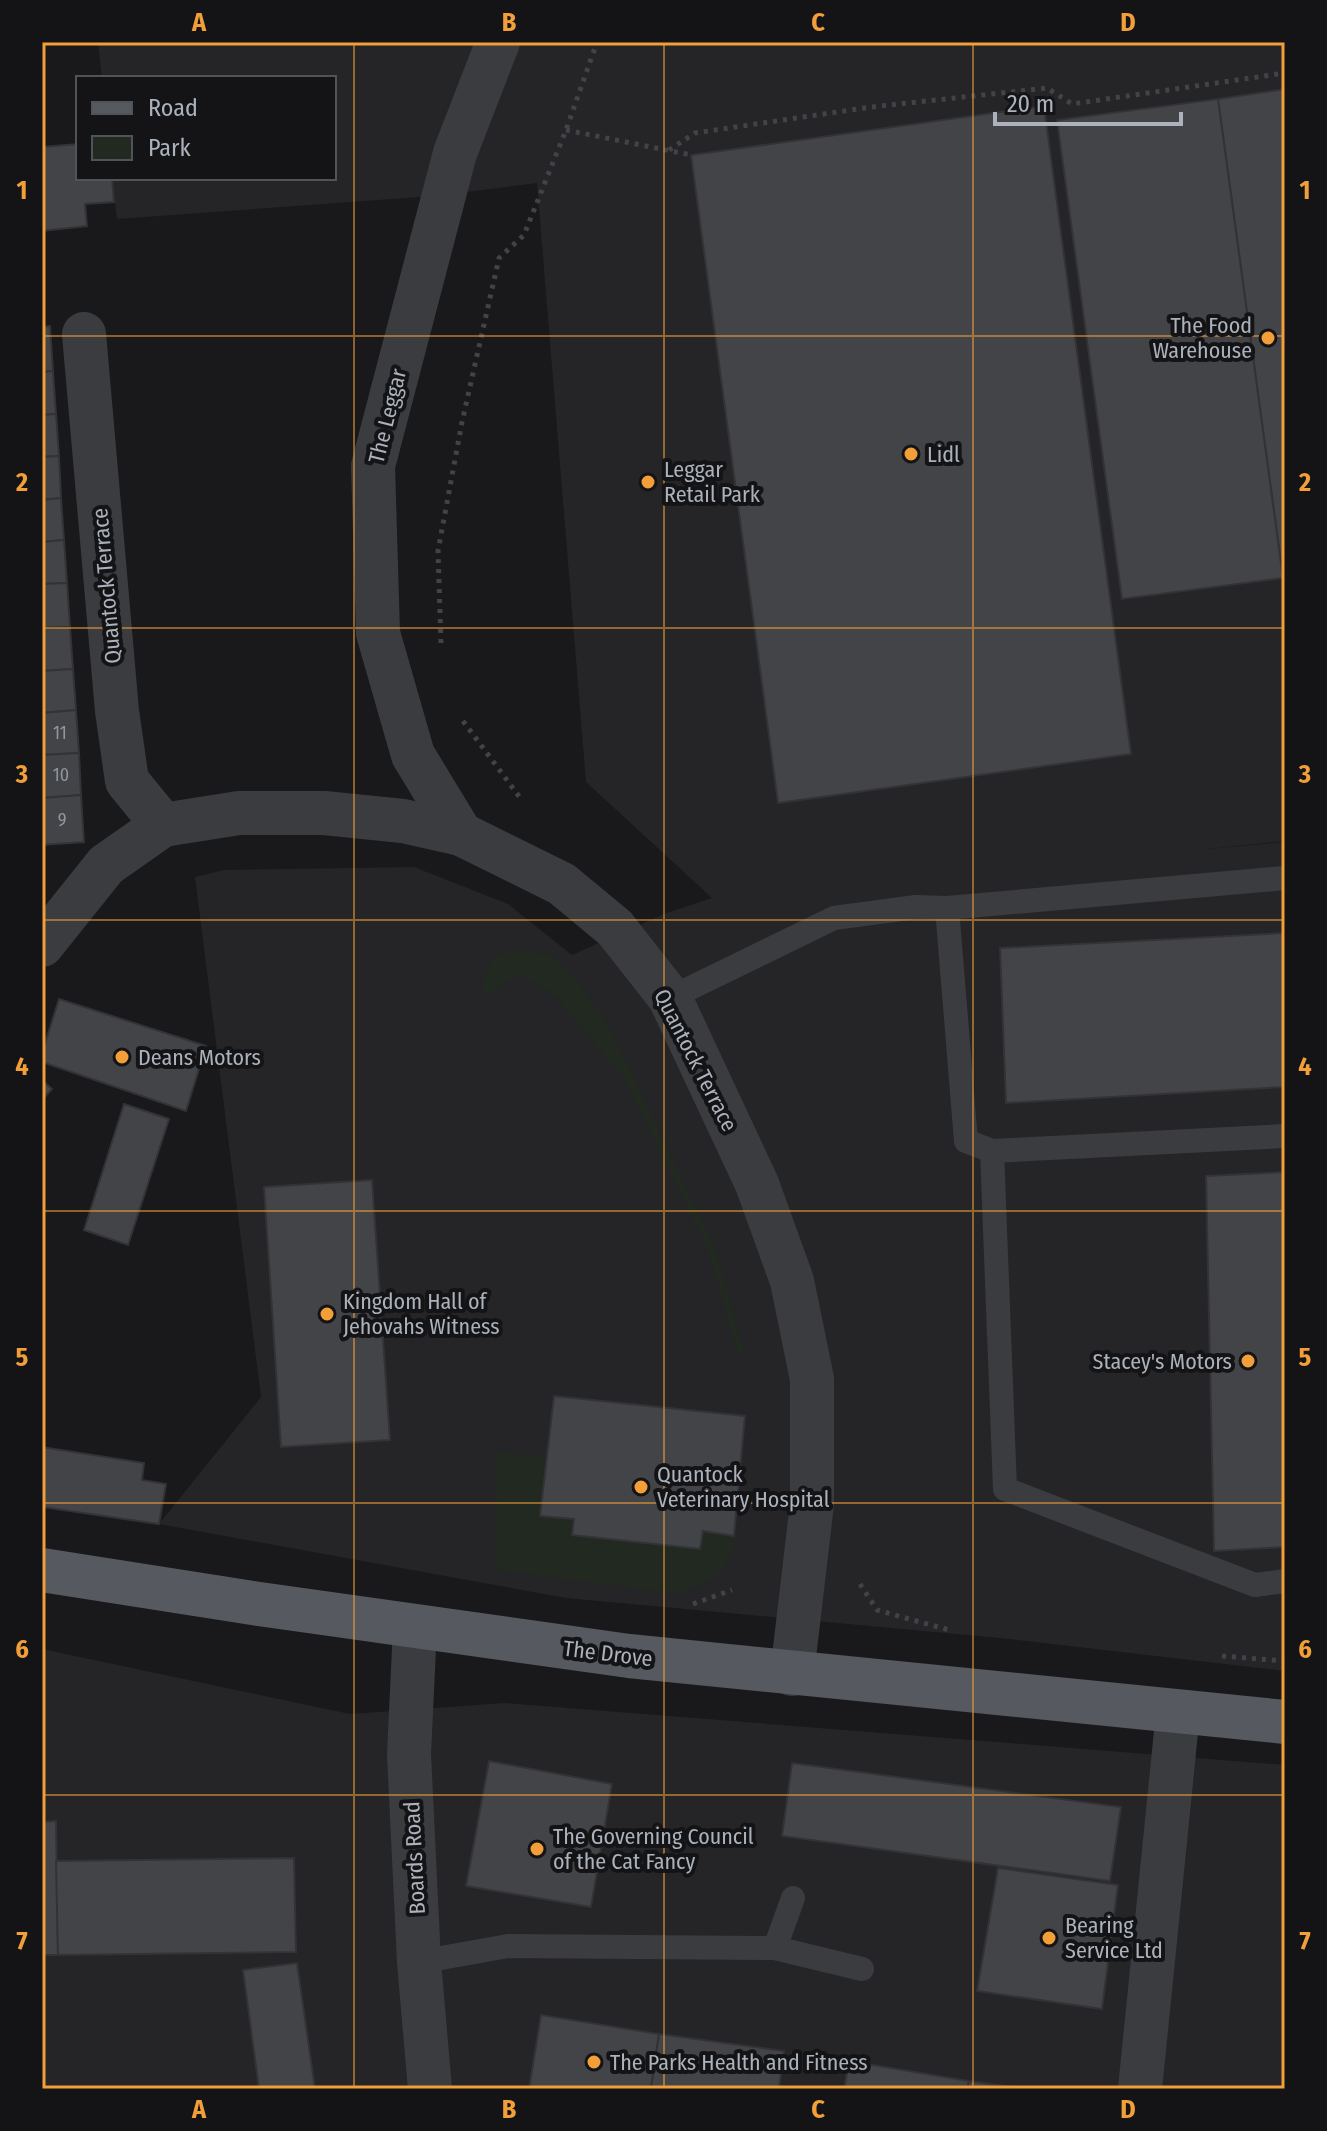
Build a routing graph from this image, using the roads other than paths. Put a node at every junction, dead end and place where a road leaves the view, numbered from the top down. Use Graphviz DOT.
graph roads {
  1 [pos="498,42"];
  2 [pos="84,334"];
  3 [pos="163,825"];
  4 [pos="461,834"];
  5 [pos="1285,878"];
  6 [pos="947,908"];
  7 [pos="42,945"];
  8 [pos="670,998"];
  9 [pos="1285,1136"];
  10 [pos="992,1151"];
  11 [pos="42,1570"];
  12 [pos="1285,1581"];
  13 [pos="415,1627"];
  14 [pos="792,1674"];
  15 [pos="1178,1712"];
  16 [pos="1285,1722"];
  17 [pos="793,1898"];
  18 [pos="775,1948"];
  19 [pos="419,1962"];
  20 [pos="862,1969"];
  21 [pos="430,2089"];
  22 [pos="1140,2089"];
  1 -- 4 [label="street, The Leggar"];
  2 -- 3 [label="street, Quantock Terrace"];
  3 -- 4 [label="street, Quantock Terrace"];
  3 -- 7 [label="street, Quantock Terrace"];
  4 -- 8 [label="street, Quantock Terrace"];
  5 -- 6 [label="lane"];
  6 -- 8 [label="lane"];
  6 -- 10 [label="lane"];
  8 -- 14 [label="street, Quantock Terrace"];
  9 -- 10 [label="lane"];
  10 -- 12 [label="lane"];
  11 -- 13 [label="main road, The Drove"];
  13 -- 14 [label="main road, The Drove"];
  13 -- 19 [label="street, Boards Road"];
  14 -- 15 [label="main road, The Drove"];
  15 -- 16 [label="main road, The Drove"];
  15 -- 22 [label="street"];
  17 -- 18 [label="lane"];
  18 -- 19 [label="lane"];
  18 -- 20 [label="lane"];
  19 -- 21 [label="street, Boards Road"];
}
